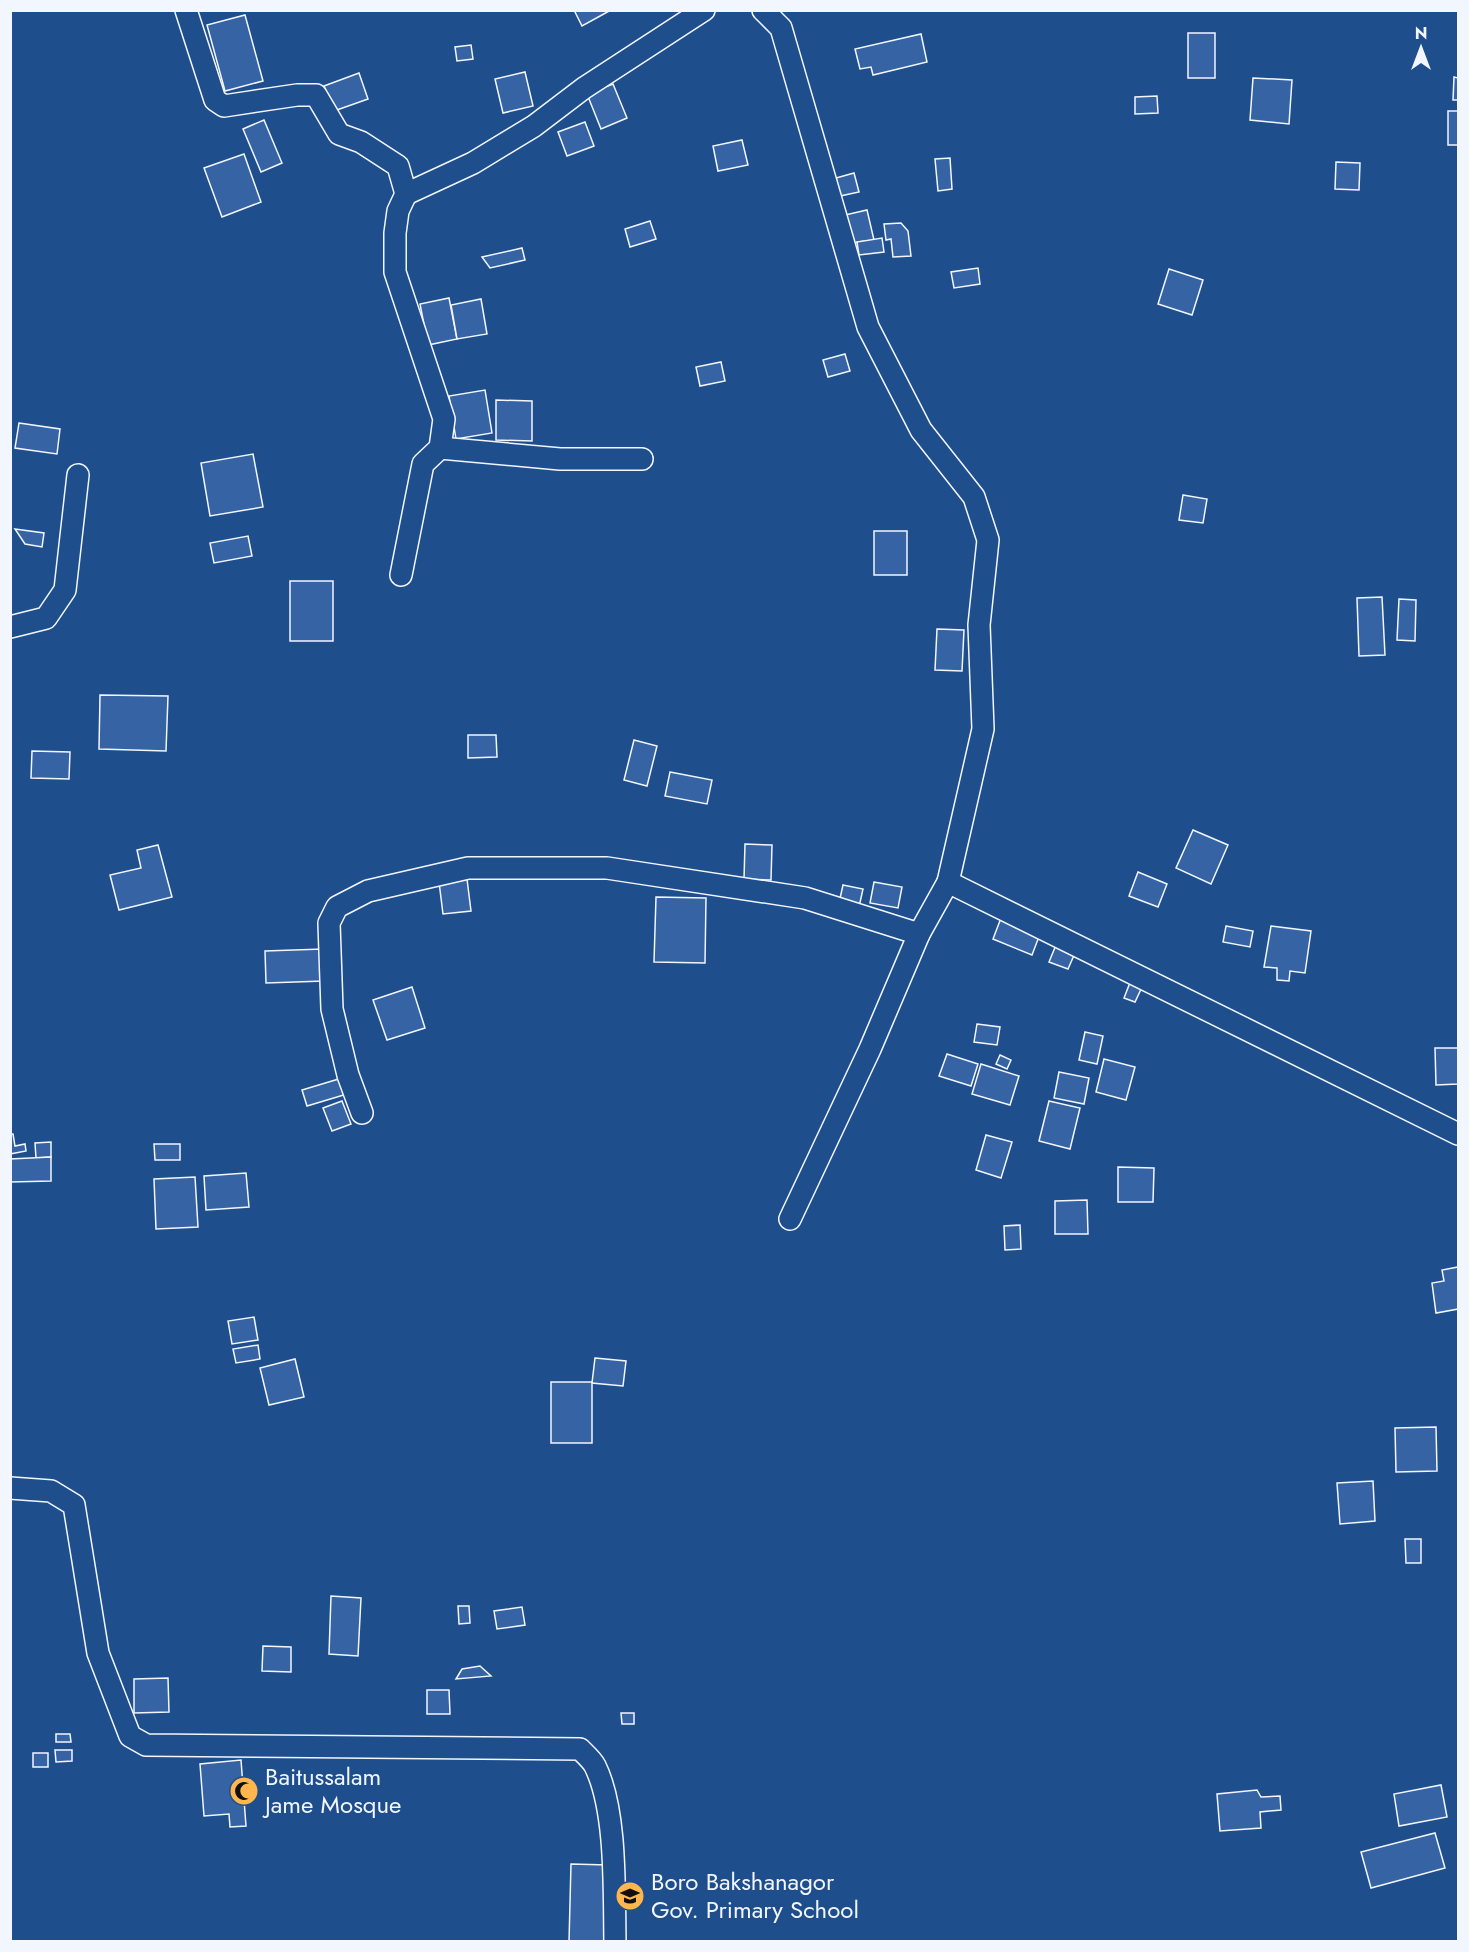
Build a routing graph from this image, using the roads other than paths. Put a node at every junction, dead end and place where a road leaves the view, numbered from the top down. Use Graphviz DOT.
graph roads {
  1 [pos="186,10"];
  2 [pos="705,10"];
  3 [pos="763,10"];
  4 [pos="406,194"];
  5 [pos="440,448"];
  6 [pos="642,459"];
  7 [pos="78,474"];
  8 [pos="401,574"];
  9 [pos="10,627"];
  10 [pos="948,882"];
  11 [pos="919,934"];
  12 [pos="362,1113"];
  13 [pos="1458,1134"];
  14 [pos="790,1219"];
  15 [pos="10,1488"];
  16 [pos="615,1941"];
  1 -- 4 [label="street"];
  2 -- 4 [label="street"];
  3 -- 10 [label="street"];
  4 -- 5 [label="street"];
  5 -- 6 [label="street"];
  5 -- 8 [label="street"];
  7 -- 9 [label="street"];
  10 -- 11 [label="street"];
  10 -- 13 [label="street"];
  11 -- 12 [label="street"];
  11 -- 14 [label="street"];
  15 -- 16 [label="street"];
}
